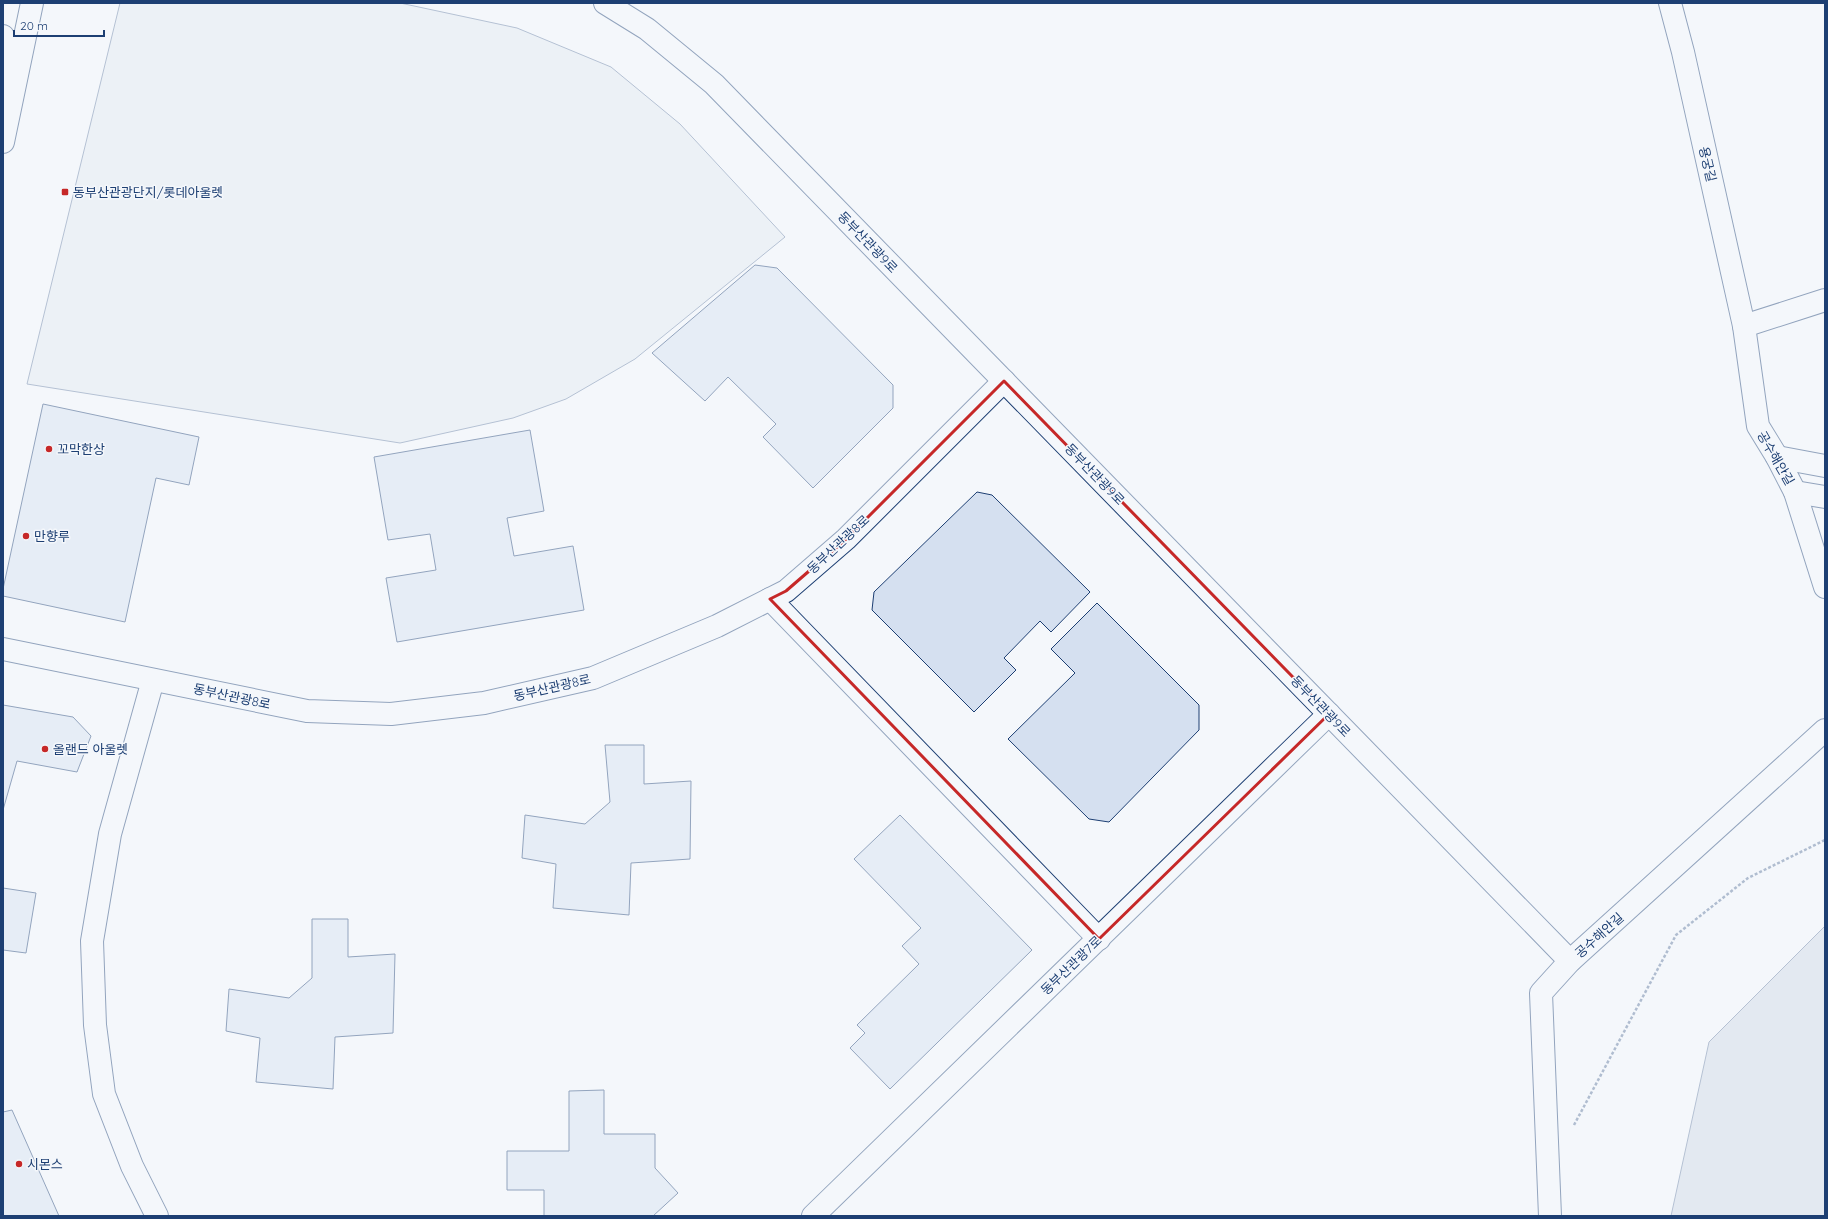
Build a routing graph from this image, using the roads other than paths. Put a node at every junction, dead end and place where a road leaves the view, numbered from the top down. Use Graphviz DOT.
graph roads {
  1 [pos="32,3"];
  2 [pos="605,3"];
  3 [pos="1670,3"];
  4 [pos="3,36"];
  5 [pos="15,89"];
  6 [pos="3,142"];
  7 [pos="1825,300"];
  8 [pos="1744,326"];
  9 [pos="1004,381"];
  10 [pos="1777,457"];
  11 [pos="1825,466"];
  12 [pos="1795,492"];
  13 [pos="1825,497"];
  14 [pos="1825,587"];
  15 [pos="770,599"];
  16 [pos="3,649"];
  17 [pos="153,680"];
  18 [pos="1330,714"];
  19 [pos="1825,730"];
  20 [pos="1099,939"];
  21 [pos="1570,961"];
  22 [pos="157,1216"];
  23 [pos="813,1216"];
  24 [pos="1550,1216"];
  1 -- 5 [label="street"];
  2 -- 9 [label="street, 동부산관광9로"];
  3 -- 8 [label="street, 용궁길"];
  4 -- 5 [label="street"];
  5 -- 6 [label="street"];
  7 -- 8 [label="street"];
  8 -- 10 [label="street, 공수해안길"];
  9 -- 15 [label="street, 동부산관광8로"];
  9 -- 18 [label="street, 동부산관광9로"];
  10 -- 11 [label="street"];
  10 -- 12 [label="street, 공수해안길"];
  12 -- 13 [label="street"];
  12 -- 14 [label="street, 공수해안길"];
  15 -- 17 [label="street, 동부산관광8로"];
  15 -- 20 [label="street"];
  16 -- 17 [label="street, 동부산관광8로"];
  17 -- 22 [label="street"];
  18 -- 20 [label="street, 동부산관광7로"];
  18 -- 21 [label="street, 동부산관광9로"];
  19 -- 21 [label="street, 공수해안길"];
  20 -- 23 [label="street, 동부산관광7로"];
  21 -- 24 [label="street, 공수해안길"];
}
